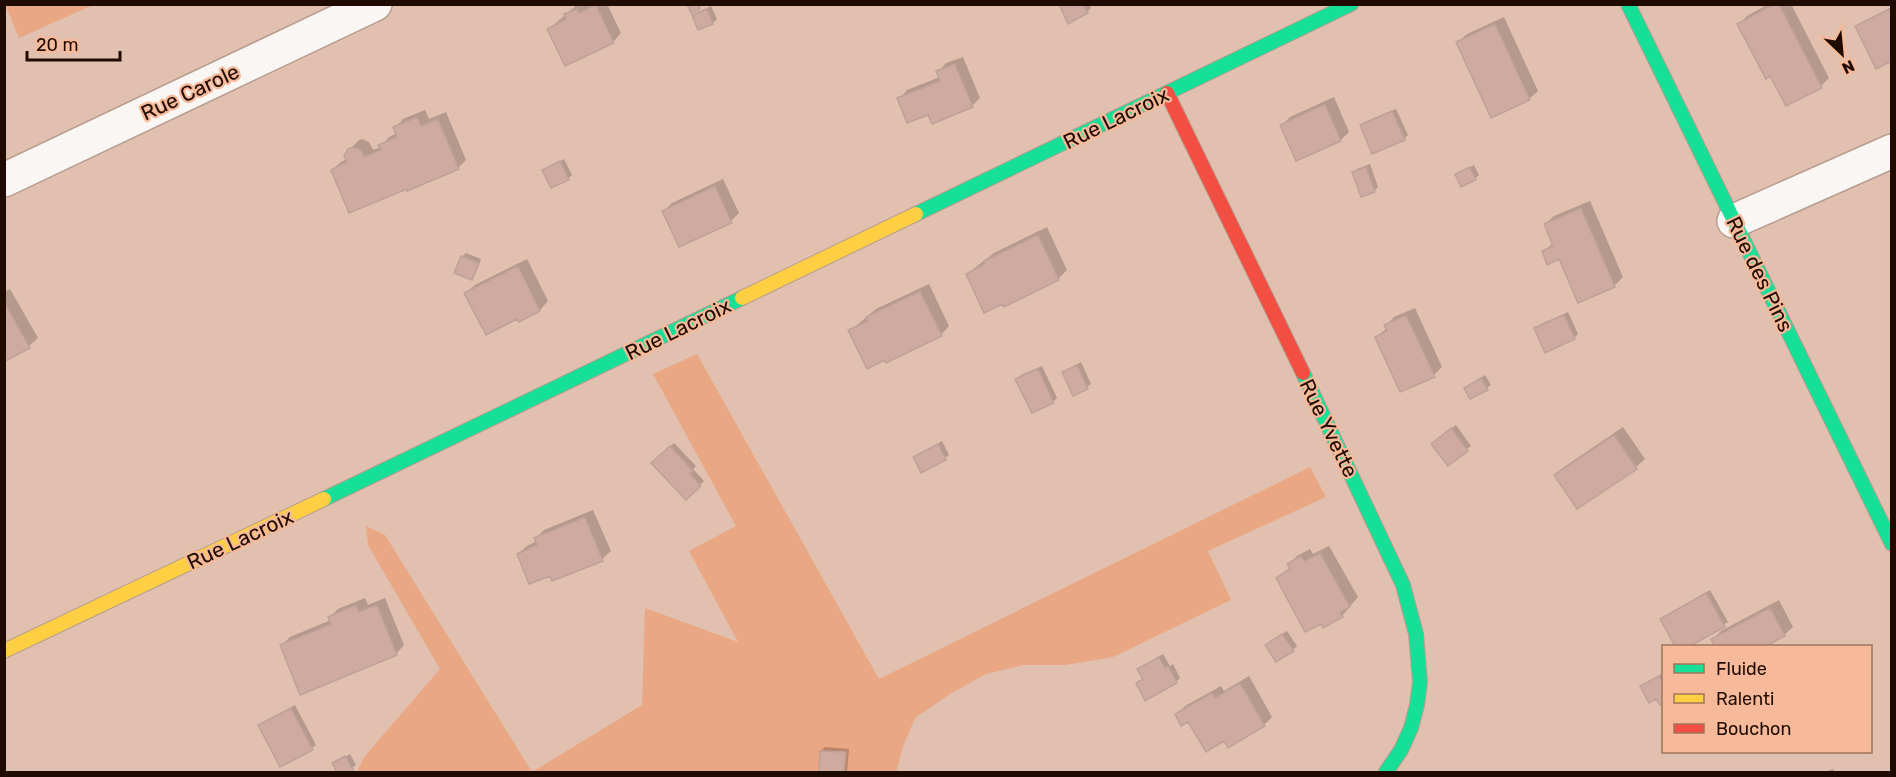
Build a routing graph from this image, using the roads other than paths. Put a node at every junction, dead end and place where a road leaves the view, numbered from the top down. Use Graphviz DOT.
graph roads {
  1 [pos="375,4"];
  2 [pos="1351,4"];
  3 [pos="1628,4"];
  4 [pos="1167,93"];
  5 [pos="1892,151"];
  6 [pos="4,180"];
  7 [pos="1734,221"];
  8 [pos="1892,544"];
  9 [pos="4,651"];
  10 [pos="1386,772"];
  1 -- 6 [label="street, Rue Carole"];
  2 -- 4 [label="street, Rue Lacroix"];
  3 -- 7 [label="street, Rue des Pins"];
  4 -- 9 [label="street, Rue Lacroix"];
  4 -- 10 [label="street, Rue Yvette"];
  5 -- 7 [label="street"];
  7 -- 8 [label="street, Rue des Pins"];
}
